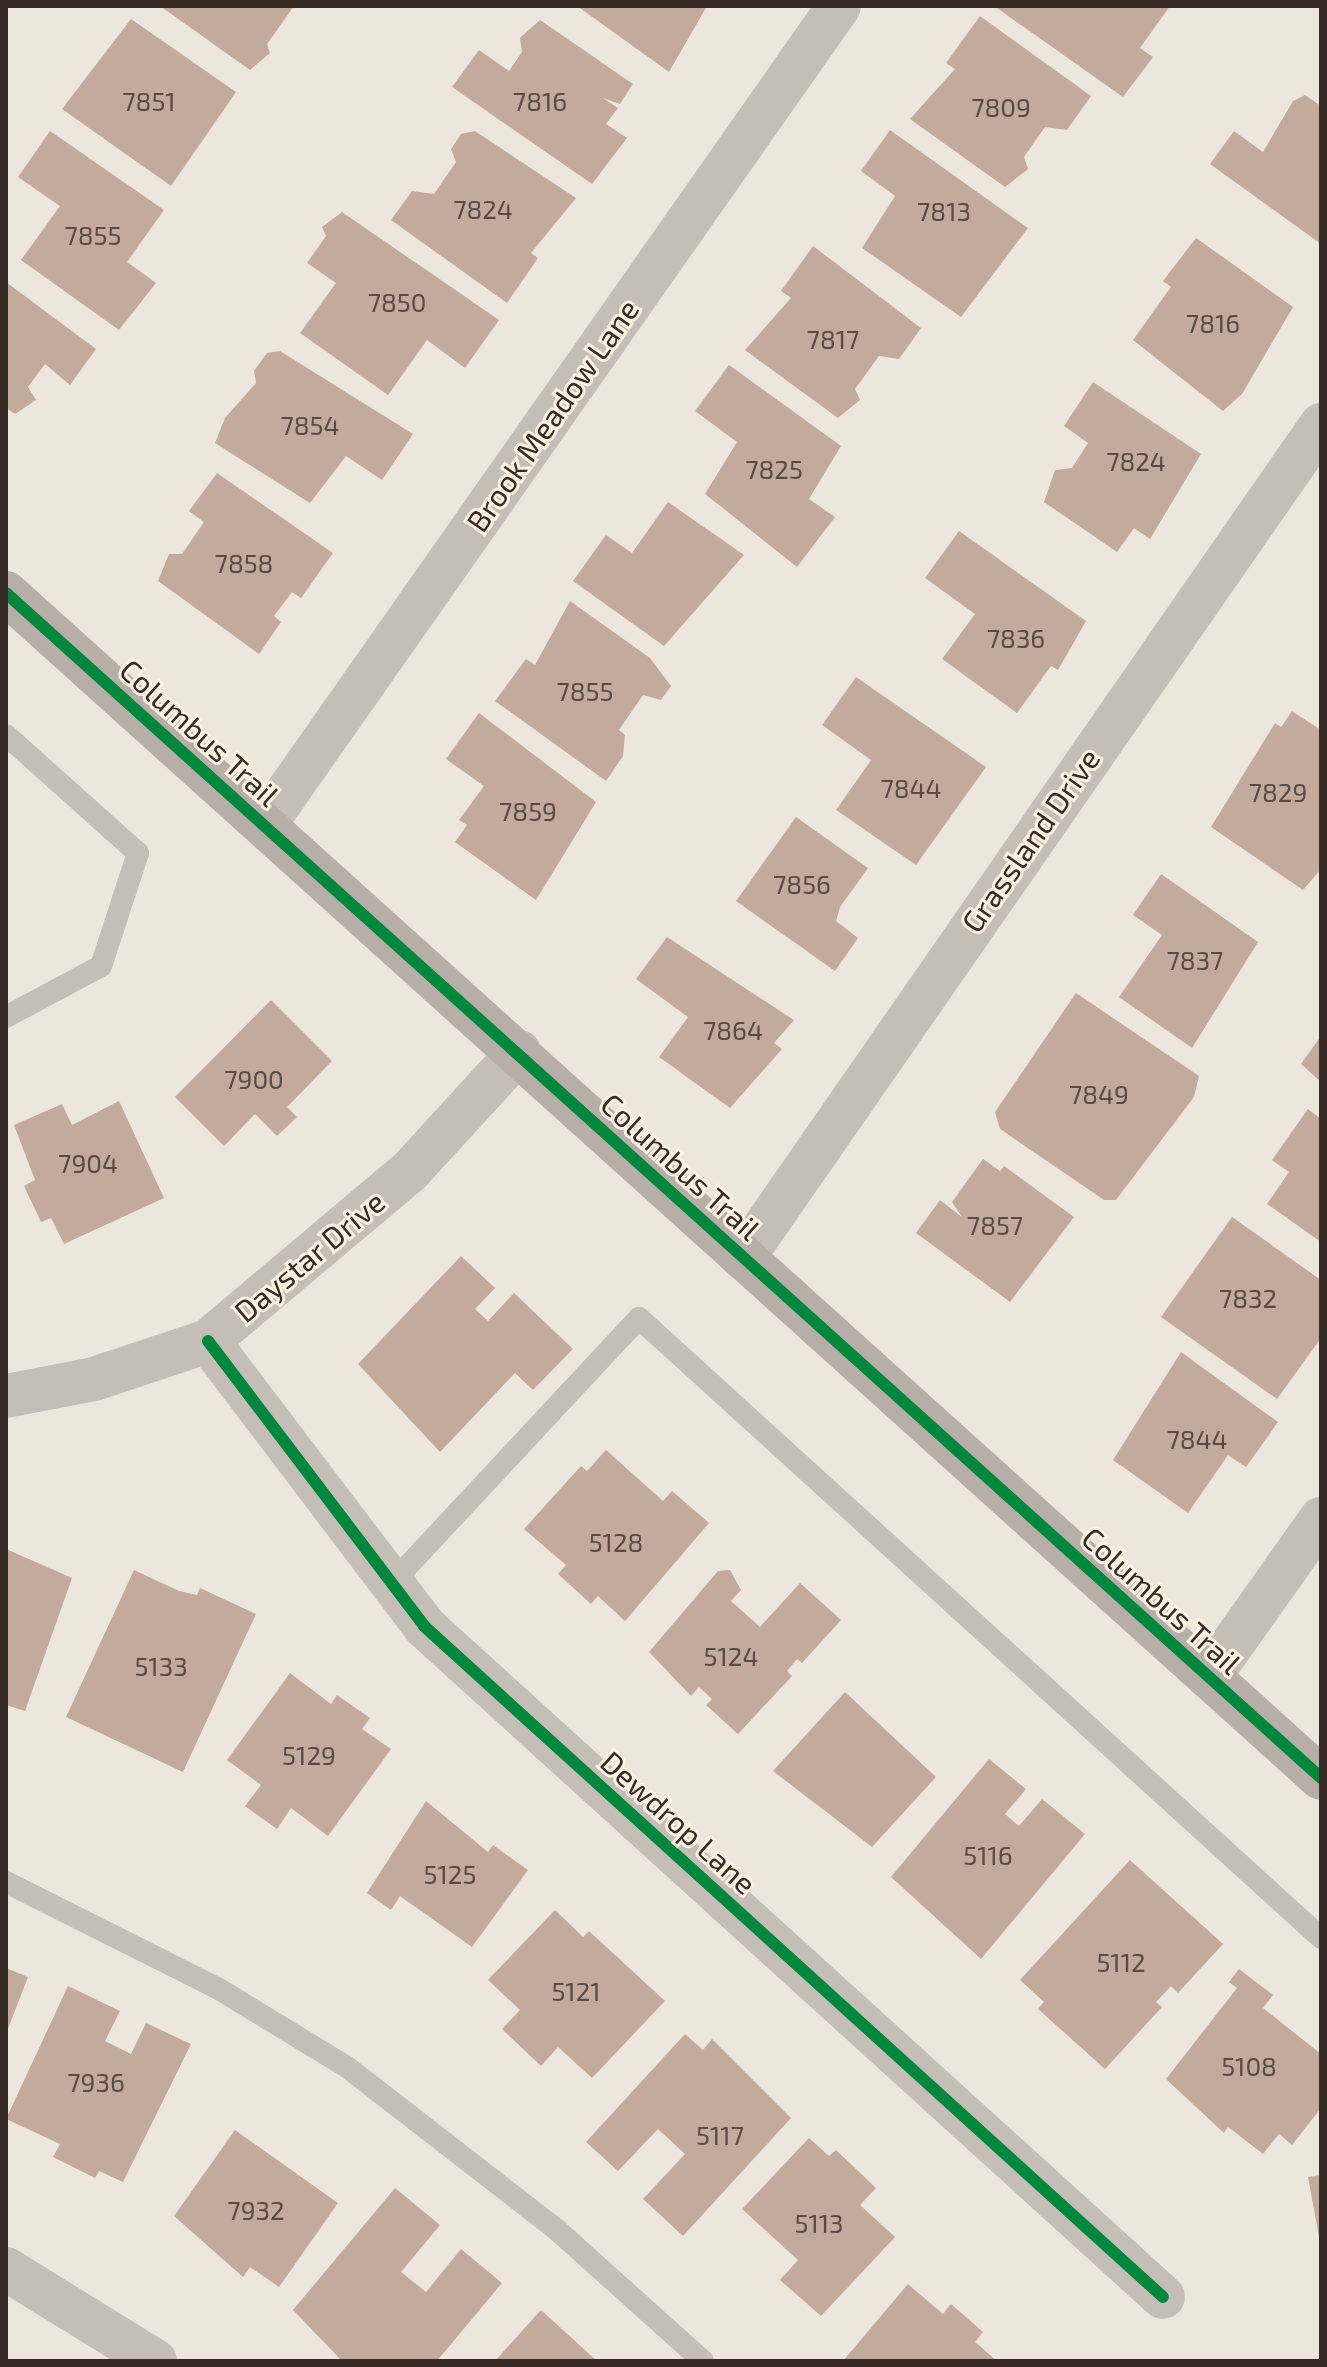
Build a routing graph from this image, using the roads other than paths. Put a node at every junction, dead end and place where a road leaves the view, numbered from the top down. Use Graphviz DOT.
graph roads {
  1 [pos="839,6"];
  2 [pos="1321,425"];
  3 [pos="6,593"];
  4 [pos="6,735"];
  5 [pos="265,824"];
  6 [pos="6,1017"];
  7 [pos="519,1052"];
  8 [pos="743,1258"];
  9 [pos="208,1341"];
  10 [pos="6,1396"];
  11 [pos="1321,1519"];
  12 [pos="390,1585"];
  13 [pos="1209,1677"];
  14 [pos="1321,1778"];
  15 [pos="6,1882"];
  16 [pos="1321,1938"];
  17 [pos="6,2269"];
  18 [pos="1163,2297"];
  19 [pos="155,2361"];
  20 [pos="703,2361"];
  1 -- 5 [label="street, Brook Meadow Lane"];
  2 -- 8 [label="street, Grassland Drive"];
  3 -- 5 [label="street, Columbus Trail"];
  4 -- 6 [label="lane"];
  5 -- 7 [label="street, Columbus Trail"];
  7 -- 8 [label="street, Columbus Trail"];
  7 -- 9 [label="street, Daystar Drive"];
  8 -- 13 [label="street, Columbus Trail"];
  9 -- 10 [label="street, Daystar Drive"];
  9 -- 12 [label="street, Dewdrop Lane"];
  11 -- 13 [label="street"];
  12 -- 16 [label="lane"];
  12 -- 18 [label="street, Dewdrop Lane"];
  13 -- 14 [label="street, Columbus Trail"];
  15 -- 20 [label="lane"];
  17 -- 19 [label="street"];
}
